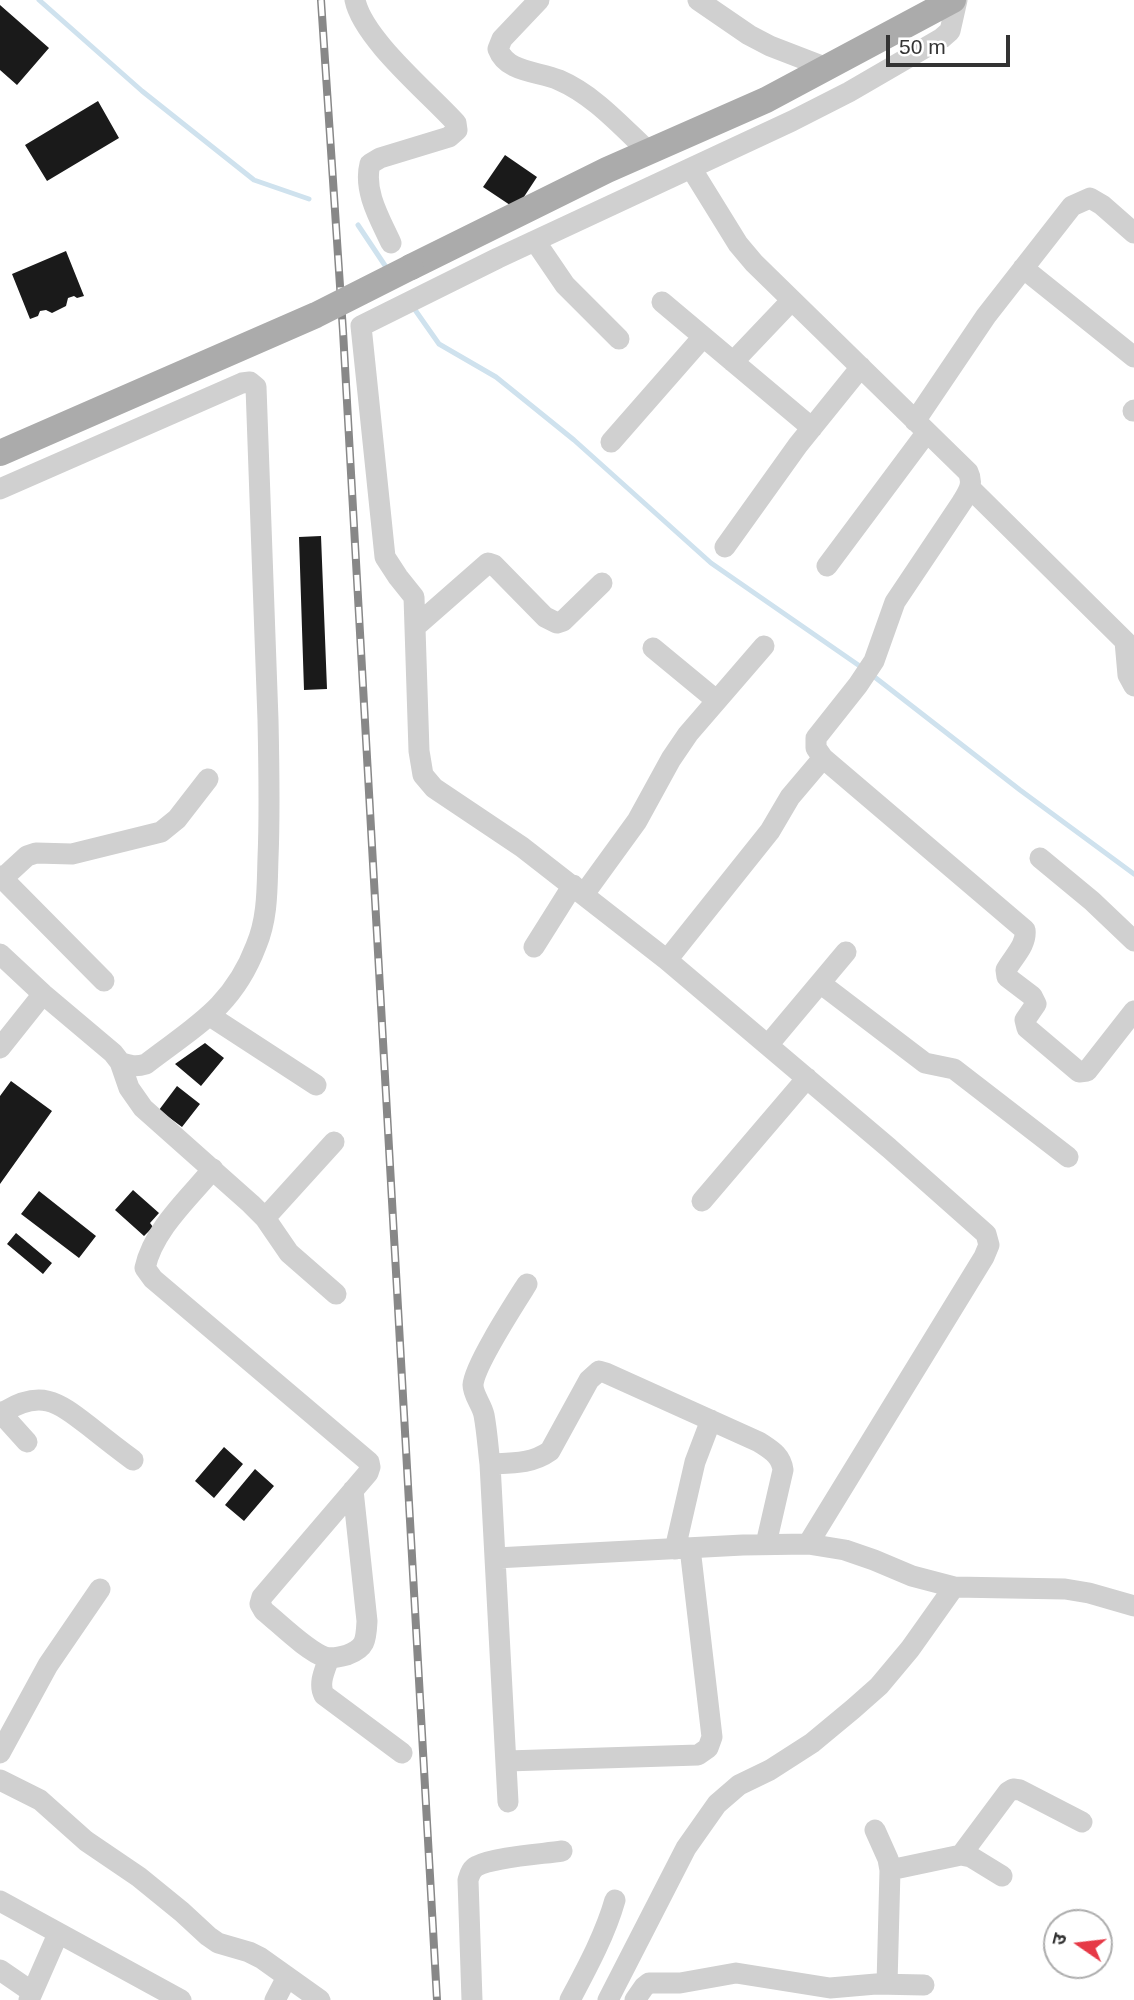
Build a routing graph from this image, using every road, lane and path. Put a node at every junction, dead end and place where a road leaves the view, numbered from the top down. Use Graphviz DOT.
graph roads {
  1 [pos="355,0"];
  2 [pos="539,0"];
  3 [pos="698,0"];
  4 [pos="955,0"];
  5 [pos="827,68"];
  6 [pos="649,152"];
  7 [pos="691,168"];
  8 [pos="1134,233"];
  9 [pos="535,241"];
  10 [pos="391,243"];
  11 [pos="1023,268"];
  12 [pos="792,300"];
  13 [pos="662,302"];
  14 [pos="703,337"];
  15 [pos="619,340"];
  16 [pos="1134,357"];
  17 [pos="733,362"];
  18 [pos="860,367"];
  19 [pos="921,426"];
  20 [pos="812,428"];
  21 [pos="611,442"];
  22 [pos="0,453"];
  23 [pos="970,488"];
  24 [pos="0,489"];
  25 [pos="725,547"];
  26 [pos="827,566"];
  27 [pos="602,583"];
  28 [pos="415,627"];
  29 [pos="764,646"];
  30 [pos="1129,646"];
  31 [pos="653,648"];
  32 [pos="1134,686"];
  33 [pos="716,700"];
  34 [pos="823,758"];
  35 [pos="208,779"];
  36 [pos="1040,858"];
  37 [pos="1,877"];
  38 [pos="578,890"];
  39 [pos="1134,941"];
  40 [pos="534,947"];
  41 [pos="846,952"];
  42 [pos="0,954"];
  43 [pos="667,960"];
  44 [pos="104,981"];
  45 [pos="820,983"];
  46 [pos="43,994"];
  47 [pos="1134,1011"];
  48 [pos="210,1016"];
  49 [pos="768,1045"];
  50 [pos="0,1048"];
  51 [pos="120,1062"];
  52 [pos="807,1078"];
  53 [pos="316,1085"];
  54 [pos="334,1142"];
  55 [pos="1068,1157"];
  56 [pos="213,1169"];
  57 [pos="702,1201"];
  58 [pos="265,1218"];
  59 [pos="527,1284"];
  60 [pos="336,1294"];
  61 [pos="1,1412"];
  62 [pos="711,1420"];
  63 [pos="27,1442"];
  64 [pos="133,1460"];
  65 [pos="490,1464"];
  66 [pos="353,1490"];
  67 [pos="766,1544"];
  68 [pos="808,1544"];
  69 [pos="682,1548"];
  70 [pos="496,1558"];
  71 [pos="954,1587"];
  72 [pos="100,1589"];
  73 [pos="1134,1606"];
  74 [pos="329,1658"];
  75 [pos="0,1753"];
  76 [pos="402,1753"];
  77 [pos="507,1762"];
  78 [pos="0,1780"];
  79 [pos="508,1802"];
  80 [pos="1082,1822"];
  81 [pos="875,1830"];
  82 [pos="562,1851"];
  83 [pos="961,1855"];
  84 [pos="890,1870"];
  85 [pos="1002,1876"];
  86 [pos="615,1900"];
  87 [pos="0,1901"];
  88 [pos="58,1934"];
  89 [pos="0,1970"];
  90 [pos="287,1977"];
  91 [pos="887,1984"];
  92 [pos="924,1985"];
  93 [pos="30,1996"];
  94 [pos="181,2000"];
  95 [pos="275,2000"];
  96 [pos="320,2000"];
  97 [pos="472,2000"];
  98 [pos="570,2000"];
  99 [pos="608,2000"];
  100 [pos="635,2000"];
  1 -- 10 [label="street"];
  2 -- 6 [label="street"];
  3 -- 5 [label="street"];
  4 -- 5 [label="main road"];
  4 -- 7 [label="street"];
  5 -- 6 [label="main road"];
  6 -- 22 [label="main road, bridge"];
  7 -- 9 [label="street"];
  7 -- 12 [label="street"];
  8 -- 11 [label="street"];
  9 -- 15 [label="street"];
  9 -- 28 [label="street"];
  11 -- 16 [label="street"];
  11 -- 19 [label="street"];
  12 -- 17 [label="street"];
  12 -- 18 [label="street"];
  13 -- 14 [label="street"];
  14 -- 17 [label="street"];
  14 -- 21 [label="street"];
  17 -- 20 [label="street"];
  18 -- 19 [label="street"];
  18 -- 20 [label="street"];
  19 -- 23 [label="street"];
  19 -- 26 [label="street"];
  20 -- 25 [label="street"];
  23 -- 30 [label="street"];
  23 -- 34 [label="street"];
  24 -- 48 [label="street"];
  27 -- 28 [label="street"];
  28 -- 38 [label="street"];
  29 -- 33 [label="street"];
  30 -- 32 [label="street"];
  31 -- 33 [label="street"];
  33 -- 38 [label="street"];
  34 -- 43 [label="street"];
  34 -- 47 [label="street"];
  35 -- 37 [label="street"];
  36 -- 39 [label="street"];
  37 -- 44 [label="street"];
  38 -- 40 [label="street"];
  38 -- 43 [label="street"];
  41 -- 45 [label="street"];
  42 -- 46 [label="street"];
  43 -- 49 [label="street"];
  45 -- 49 [label="street"];
  45 -- 55 [label="street"];
  46 -- 50 [label="street"];
  46 -- 51 [label="street"];
  48 -- 51 [label="street"];
  48 -- 53 [label="street"];
  49 -- 52 [label="street"];
  51 -- 56 [label="street"];
  52 -- 57 [label="street"];
  52 -- 68 [label="street"];
  54 -- 58 [label="street"];
  56 -- 58 [label="street"];
  56 -- 66 [label="street"];
  58 -- 60 [label="street"];
  59 -- 65 [label="street"];
  61 -- 63 [label="street"];
  61 -- 64 [label="street"];
  62 -- 65 [label="street"];
  62 -- 67 [label="street"];
  62 -- 69 [label="street"];
  65 -- 70 [label="street"];
  66 -- 74 [label="street"];
  66 -- 74 [label="street"];
  67 -- 68 [label="street"];
  67 -- 69 [label="street"];
  68 -- 71 [label="street"];
  69 -- 70 [label="street"];
  69 -- 77 [label="street"];
  70 -- 77 [label="street"];
  71 -- 73 [label="street"];
  71 -- 99 [label="street"];
  72 -- 75 [label="street"];
  74 -- 76 [label="street"];
  77 -- 79 [label="street"];
  78 -- 90 [label="street"];
  80 -- 83 [label="street"];
  81 -- 84 [label="street"];
  82 -- 97 [label="street"];
  83 -- 84 [label="street"];
  83 -- 85 [label="street"];
  84 -- 91 [label="street"];
  86 -- 98 [label="street"];
  87 -- 88 [label="street"];
  88 -- 93 [label="street"];
  88 -- 94 [label="street"];
  89 -- 93 [label="street"];
  90 -- 95 [label="street"];
  90 -- 96 [label="street"];
  91 -- 92 [label="street"];
  91 -- 100 [label="street"];
}
